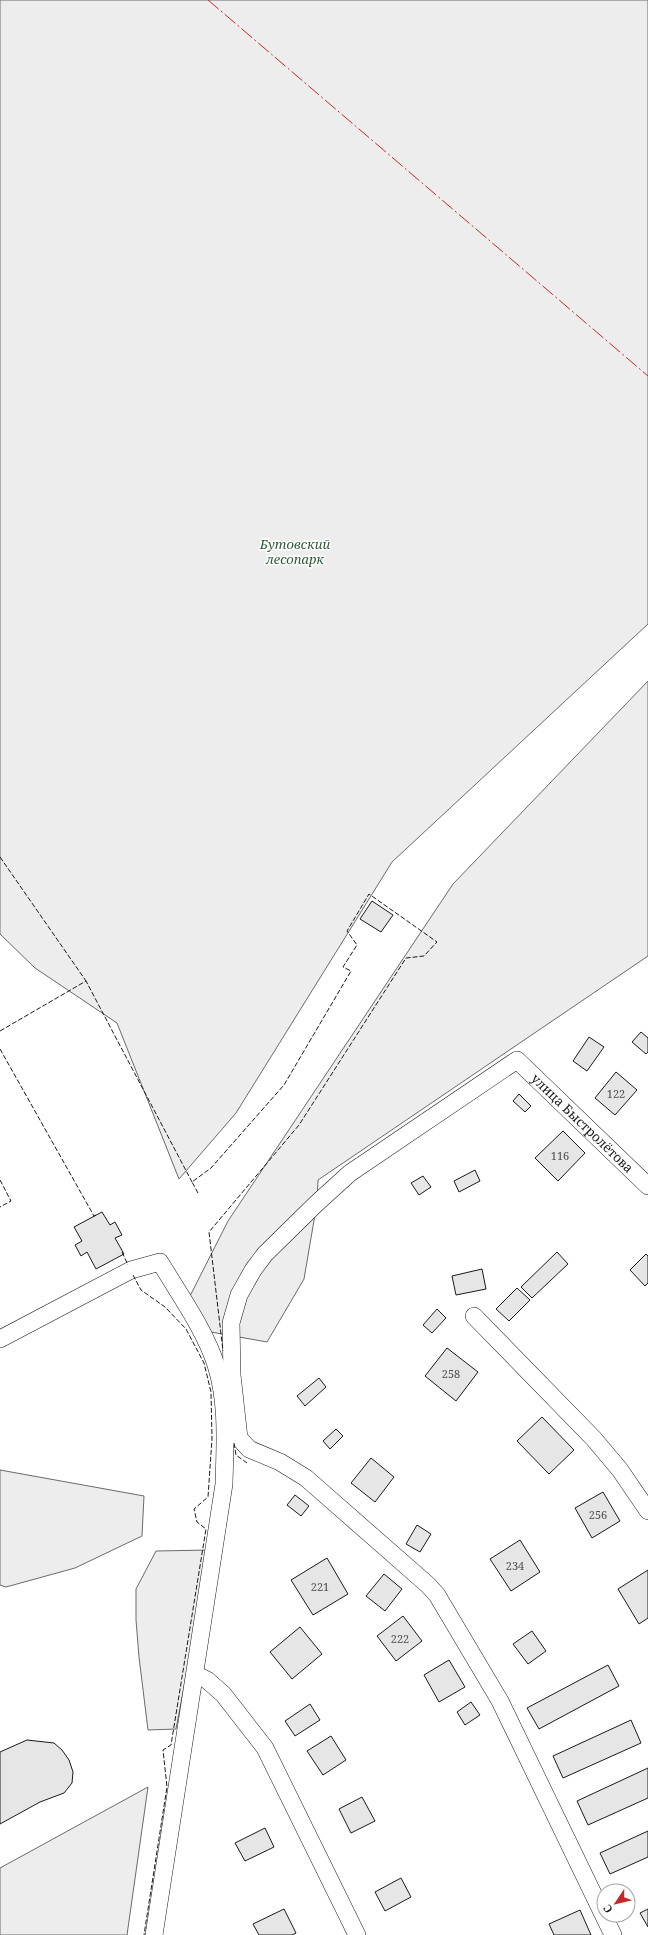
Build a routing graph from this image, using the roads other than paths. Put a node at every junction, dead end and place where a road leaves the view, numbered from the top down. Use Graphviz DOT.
graph roads {
  1 [pos="648,1186"];
  2 [pos="474,1316"];
  3 [pos="0,1339"];
  4 [pos="648,1511"];
  5 [pos="195,1674"];
  6 [pos="154,1935"];
  7 [pos="357,1935"];
  8 [pos="613,1935"];
  1 -- 8 [label="street, улица Быстролётова"];
  2 -- 4 [label="street"];
  3 -- 5 [label="street"];
  5 -- 6 [label="street"];
  5 -- 7 [label="street"];
}
